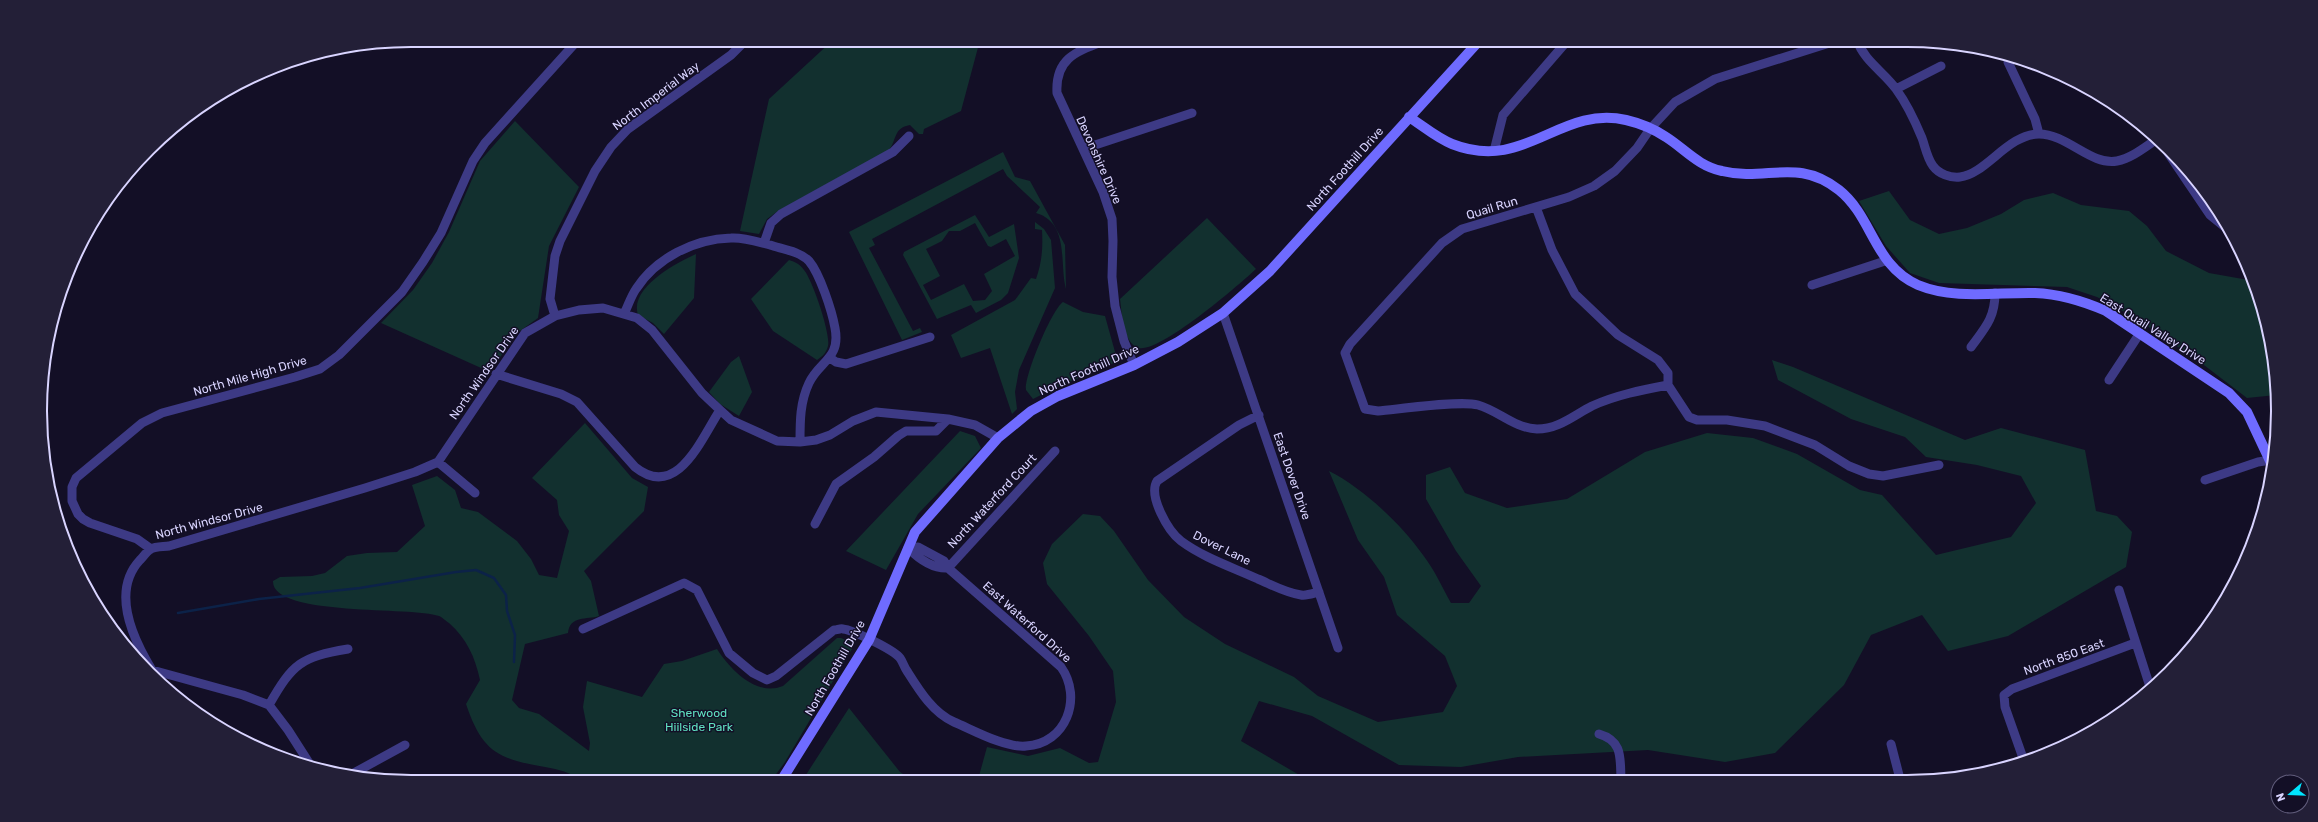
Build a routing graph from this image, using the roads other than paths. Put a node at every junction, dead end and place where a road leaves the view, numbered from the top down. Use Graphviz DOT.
graph roads {
  1 [pos="572,47"];
  2 [pos="739,47"];
  3 [pos="1091,47"];
  4 [pos="1474,47"];
  5 [pos="1562,47"];
  6 [pos="1817,47"];
  7 [pos="1860,47"];
  8 [pos="2008,62"];
  9 [pos="1941,66"];
  10 [pos="1896,89"];
  11 [pos="1192,113"];
  12 [pos="1409,117"];
  13 [pos="1650,129"];
  14 [pos="2039,134"];
  15 [pos="909,136"];
  16 [pos="2152,142"];
  17 [pos="1083,150"];
  18 [pos="1494,151"];
  19 [pos="2179,169"];
  20 [pos="1536,207"];
  21 [pos="2217,221"];
  22 [pos="764,244"];
  23 [pos="1885,261"];
  24 [pos="1812,285"];
  25 [pos="1995,293"];
  26 [pos="1224,313"];
  27 [pos="624,314"];
  28 [pos="555,316"];
  29 [pos="2140,333"];
  30 [pos="930,337"];
  31 [pos="1971,347"];
  32 [pos="830,358"];
  33 [pos="1134,365"];
  34 [pos="496,374"];
  35 [pos="2109,380"];
  36 [pos="1668,385"];
  37 [pos="720,410"];
  38 [pos="1259,415"];
  39 [pos="948,419"];
  40 [pos="998,438"];
  41 [pos="800,442"];
  42 [pos="1055,451"];
  43 [pos="2268,456"];
  44 [pos="438,462"];
  45 [pos="2267,463"];
  46 [pos="1940,465"];
  47 [pos="2205,480"];
  48 [pos="475,493"];
  49 [pos="815,524"];
  50 [pos="908,548"];
  51 [pos="151,549"];
  52 [pos="948,568"];
  53 [pos="2119,590"];
  54 [pos="1319,592"];
  55 [pos="583,630"];
  56 [pos="869,640"];
  57 [pos="2136,644"];
  58 [pos="1338,648"];
  59 [pos="348,649"];
  60 [pos="145,659"];
  61 [pos="160,674"];
  62 [pos="2149,683"];
  63 [pos="269,705"];
  64 [pos="1599,734"];
  65 [pos="1891,744"];
  66 [pos="405,745"];
  67 [pos="2022,756"];
  68 [pos="308,760"];
  69 [pos="357,771"];
  70 [pos="785,775"];
  71 [pos="1621,775"];
  72 [pos="1899,775"];
  1 -- 51 [label="street, North Mile High Drive"];
  2 -- 28 [label="street, North Imperial Way"];
  3 -- 17 [label="street, Devonshire Drive"];
  4 -- 12 [label="street, North Foothill Drive"];
  5 -- 18 [label="street"];
  6 -- 13 [label="street, Quail Run"];
  7 -- 10 [label="street"];
  8 -- 14 [label="street"];
  9 -- 10 [label="street"];
  10 -- 14 [label="street"];
  11 -- 17 [label="street"];
  12 -- 18 [label="street, East Quail Valley Drive"];
  12 -- 26 [label="street, North Foothill Drive"];
  13 -- 18 [label="street, East Quail Valley Drive"];
  13 -- 20 [label="street, Quail Run"];
  13 -- 23 [label="street, East Quail Valley Drive"];
  14 -- 16 [label="street"];
  15 -- 22 [label="street"];
  17 -- 33 [label="street, Devonshire Drive"];
  19 -- 21 [label="street"];
  20 -- 36 [label="street"];
  20 -- 36 [label="street, Quail Run"];
  22 -- 27 [label="street"];
  22 -- 32 [label="street"];
  23 -- 24 [label="street"];
  23 -- 25 [label="street, East Quail Valley Drive"];
  25 -- 29 [label="street, East Quail Valley Drive"];
  25 -- 31 [label="street"];
  26 -- 33 [label="street, North Foothill Drive"];
  26 -- 38 [label="street, East Dover Drive"];
  27 -- 28 [label="street, North Windsor Drive"];
  27 -- 37 [label="street, North Windsor Drive"];
  28 -- 34 [label="street, North Windsor Drive"];
  29 -- 35 [label="street"];
  29 -- 43 [label="street, East Quail Valley Drive"];
  30 -- 32 [label="street"];
  32 -- 41 [label="street"];
  33 -- 40 [label="street, North Foothill Drive"];
  34 -- 37 [label="street"];
  34 -- 44 [label="street, North Windsor Drive"];
  36 -- 46 [label="street"];
  37 -- 41 [label="street, North Windsor Drive"];
  38 -- 54 [label="street, East Dover Drive"];
  38 -- 54 [label="street, Dover Lane"];
  39 -- 40 [label="street, North Windsor Drive"];
  39 -- 41 [label="street, North Windsor Drive"];
  39 -- 49 [label="street"];
  40 -- 50 [label="street, North Foothill Drive"];
  42 -- 52 [label="street, North Waterford Court"];
  44 -- 48 [label="street"];
  44 -- 51 [label="street, North Windsor Drive"];
  45 -- 47 [label="street"];
  50 -- 52 [label="street, East Waterford Drive"];
  50 -- 56 [label="street, North Foothill Drive"];
  51 -- 60 [label="street, North Windsor Drive"];
  52 -- 56 [label="street, East Waterford Drive"];
  53 -- 57 [label="street"];
  54 -- 58 [label="street, East Dover Drive"];
  55 -- 56 [label="street"];
  56 -- 70 [label="street, North Foothill Drive"];
  57 -- 62 [label="street"];
  57 -- 67 [label="street, North 850 East"];
  59 -- 63 [label="street"];
  61 -- 63 [label="street"];
  63 -- 68 [label="street"];
  64 -- 71 [label="street"];
  65 -- 72 [label="street"];
  66 -- 69 [label="street"];
}
